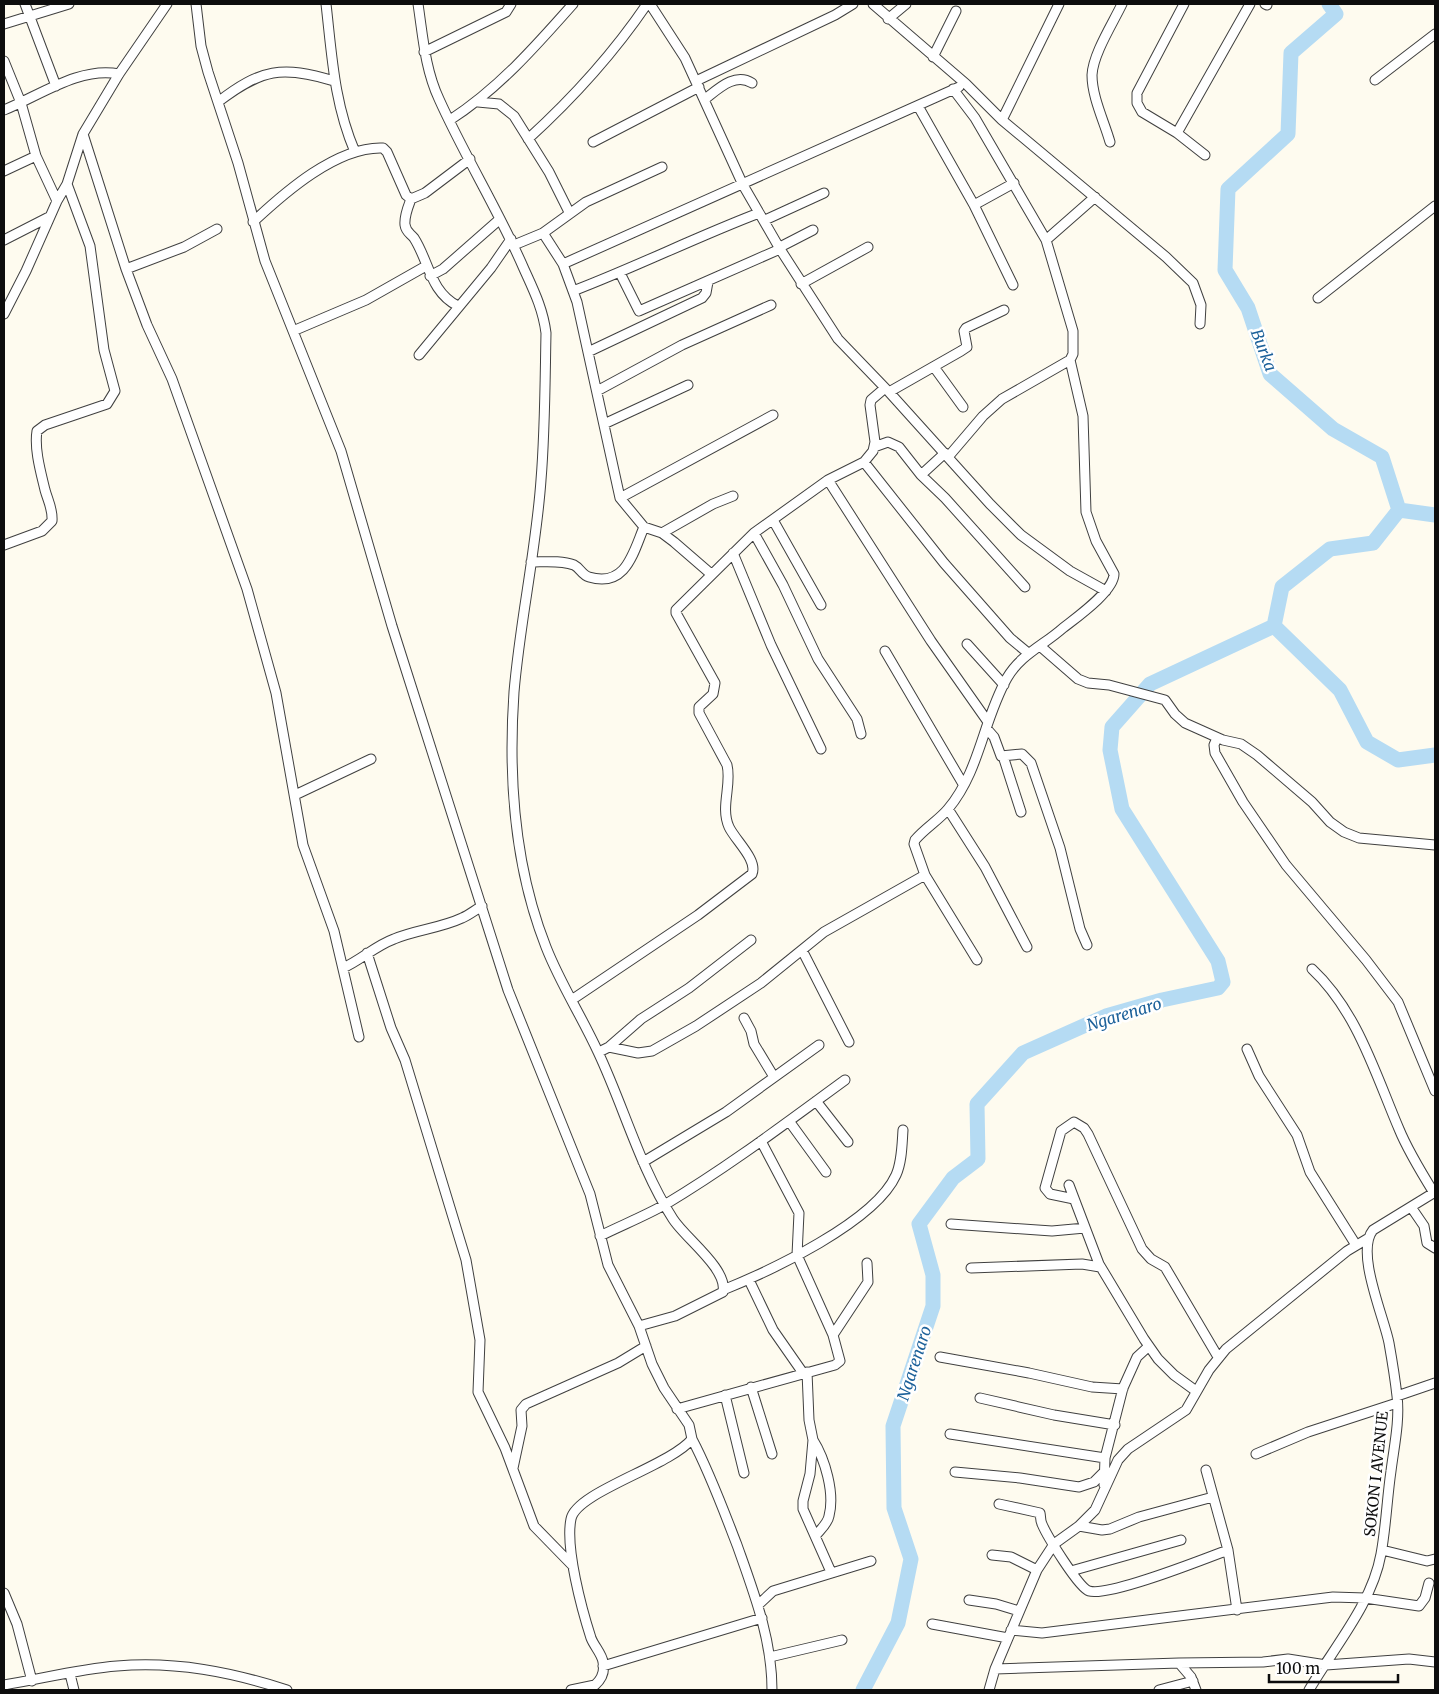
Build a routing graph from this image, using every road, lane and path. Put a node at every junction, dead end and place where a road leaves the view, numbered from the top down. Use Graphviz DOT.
graph roads {
  1 [pos="24,4"];
  2 [pos="70,4"];
  3 [pos="167,4"];
  4 [pos="196,4"];
  5 [pos="326,4"];
  6 [pos="418,4"];
  7 [pos="511,4"];
  8 [pos="573,4"];
  9 [pos="649,4"];
  10 [pos="853,4"];
  11 [pos="873,4"];
  12 [pos="906,4"];
  13 [pos="1059,4"];
  14 [pos="1122,4"];
  15 [pos="1184,4"];
  16 [pos="1250,4"];
  17 [pos="956,12"];
  18 [pos="30,17"];
  19 [pos="888,19"];
  20 [pos="4,24"];
  21 [pos="1435,34"];
  22 [pos="424,52"];
  23 [pos="932,58"];
  24 [pos="4,61"];
  25 [pos="118,74"];
  26 [pos="1375,80"];
  27 [pos="334,81"];
  28 [pos="698,84"];
  29 [pos="752,84"];
  30 [pos="966,84"];
  31 [pos="56,86"];
  32 [pos="953,89"];
  33 [pos="705,99"];
  34 [pos="218,102"];
  35 [pos="478,102"];
  36 [pos="21,103"];
  37 [pos="918,106"];
  38 [pos="4,110"];
  39 [pos="450,120"];
  40 [pos="1002,120"];
  41 [pos="1176,133"];
  42 [pos="83,134"];
  43 [pos="528,138"];
  44 [pos="593,142"];
  45 [pos="1110,142"];
  46 [pos="355,152"];
  47 [pos="1205,155"];
  48 [pos="36,156"];
  49 [pos="470,159"];
  50 [pos="662,167"];
  51 [pos="4,171"];
  52 [pos="1014,183"];
  53 [pos="67,184"];
  54 [pos="743,185"];
  55 [pos="824,193"];
  56 [pos="1095,198"];
  57 [pos="411,199"];
  58 [pos="57,200"];
  59 [pos="974,205"];
  60 [pos="1435,206"];
  61 [pos="569,212"];
  62 [pos="49,217"];
  63 [pos="762,217"];
  64 [pos="500,219"];
  65 [pos="253,222"];
  66 [pos="217,229"];
  67 [pos="813,230"];
  68 [pos="543,233"];
  69 [pos="4,240"];
  70 [pos="1046,240"];
  71 [pos="512,242"];
  72 [pos="868,247"];
  73 [pos="780,248"];
  74 [pos="563,264"];
  75 [pos="426,266"];
  76 [pos="126,269"];
  77 [pos="620,273"];
  78 [pos="430,276"];
  79 [pos="708,282"];
  80 [pos="801,284"];
  81 [pos="1013,285"];
  82 [pos="573,291"];
  83 [pos="1318,298"];
  84 [pos="771,305"];
  85 [pos="458,306"];
  86 [pos="1004,310"];
  87 [pos="4,314"];
  88 [pos="1200,324"];
  89 [pos="293,331"];
  90 [pos="588,352"];
  91 [pos="419,355"];
  92 [pos="1070,360"];
  93 [pos="934,367"];
  94 [pos="688,385"];
  95 [pos="887,390"];
  96 [pos="597,391"];
  97 [pos="963,407"];
  98 [pos="773,415"];
  99 [pos="604,424"];
  100 [pos="874,447"];
  101 [pos="946,455"];
  102 [pos="864,462"];
  103 [pos="921,476"];
  104 [pos="828,480"];
  105 [pos="733,496"];
  106 [pos="620,498"];
  107 [pos="773,520"];
  108 [pos="644,527"];
  109 [pos="754,533"];
  110 [pos="662,534"];
  111 [pos="4,545"];
  112 [pos="733,553"];
  113 [pos="531,562"];
  114 [pos="711,574"];
  115 [pos="1025,587"];
  116 [pos="1106,591"];
  117 [pos="821,605"];
  118 [pos="966,644"];
  119 [pos="1040,646"];
  120 [pos="885,651"];
  121 [pos="1028,653"];
  122 [pos="1004,684"];
  123 [pos="988,725"];
  124 [pos="861,734"];
  125 [pos="1217,738"];
  126 [pos="821,749"];
  127 [pos="1003,756"];
  128 [pos="371,759"];
  129 [pos="963,784"];
  130 [pos="295,795"];
  131 [pos="948,809"];
  132 [pos="1021,812"];
  133 [pos="1435,846"];
  134 [pos="926,874"];
  135 [pos="482,906"];
  136 [pos="751,940"];
  137 [pos="1087,945"];
  138 [pos="1027,947"];
  139 [pos="802,950"];
  140 [pos="367,953"];
  141 [pos="977,960"];
  142 [pos="343,968"];
  143 [pos="1312,969"];
  144 [pos="572,1000"];
  145 [pos="744,1018"];
  146 [pos="359,1038"];
  147 [pos="850,1042"];
  148 [pos="819,1045"];
  149 [pos="609,1047"];
  150 [pos="1247,1049"];
  151 [pos="599,1052"];
  152 [pos="774,1077"];
  153 [pos="845,1080"];
  154 [pos="1435,1091"];
  155 [pos="816,1101"];
  156 [pos="789,1121"];
  157 [pos="903,1130"];
  158 [pos="761,1141"];
  159 [pos="848,1142"];
  160 [pos="643,1162"];
  161 [pos="826,1172"];
  162 [pos="1069,1185"];
  163 [pos="1434,1192"];
  164 [pos="1074,1199"];
  165 [pos="664,1205"];
  166 [pos="1411,1207"];
  167 [pos="951,1224"];
  168 [pos="1085,1228"];
  169 [pos="600,1236"];
  170 [pos="1367,1239"];
  171 [pos="1356,1246"];
  172 [pos="1435,1248"];
  173 [pos="797,1255"];
  174 [pos="867,1263"];
  175 [pos="1100,1267"];
  176 [pos="971,1268"];
  177 [pos="749,1280"];
  178 [pos="723,1290"];
  179 [pos="639,1326"];
  180 [pos="833,1335"];
  181 [pos="646,1346"];
  182 [pos="1149,1346"];
  183 [pos="940,1357"];
  184 [pos="1218,1357"];
  185 [pos="805,1372"];
  186 [pos="1435,1384"];
  187 [pos="751,1387"];
  188 [pos="1123,1389"];
  189 [pos="1196,1391"];
  190 [pos="725,1395"];
  191 [pos="980,1398"];
  192 [pos="1397,1399"];
  193 [pos="677,1409"];
  194 [pos="1115,1425"];
  195 [pos="950,1434"];
  196 [pos="692,1439"];
  197 [pos="813,1440"];
  198 [pos="772,1454"];
  199 [pos="1256,1454"];
  200 [pos="1105,1458"];
  201 [pos="512,1468"];
  202 [pos="1206,1470"];
  203 [pos="955,1472"];
  204 [pos="1104,1472"];
  205 [pos="744,1473"];
  206 [pos="1104,1491"];
  207 [pos="1213,1497"];
  208 [pos="999,1504"];
  209 [pos="1079,1526"];
  210 [pos="816,1535"];
  211 [pos="1180,1540"];
  212 [pos="1054,1544"];
  213 [pos="1228,1550"];
  214 [pos="1382,1550"];
  215 [pos="992,1555"];
  216 [pos="1435,1559"];
  217 [pos="871,1561"];
  218 [pos="574,1566"];
  219 [pos="1037,1570"];
  220 [pos="831,1572"];
  221 [pos="1071,1572"];
  222 [pos="1429,1582"];
  223 [pos="4,1593"];
  224 [pos="1364,1598"];
  225 [pos="969,1600"];
  226 [pos="758,1605"];
  227 [pos="1238,1610"];
  228 [pos="1019,1611"];
  229 [pos="762,1618"];
  230 [pos="932,1624"];
  231 [pos="1010,1634"];
  232 [pos="842,1640"];
  233 [pos="770,1657"];
  234 [pos="1435,1662"];
  235 [pos="1179,1663"];
  236 [pos="1326,1665"];
  237 [pos="603,1666"];
  238 [pos="995,1669"];
  239 [pos="70,1674"];
  240 [pos="32,1681"];
  241 [pos="4,1685"];
  242 [pos="1195,1686"];
  243 [pos="74,1690"];
  244 [pos="287,1690"];
  245 [pos="571,1690"];
  246 [pos="772,1690"];
  247 [pos="990,1690"];
  248 [pos="1159,1690"];
  249 [pos="1309,1690"];
  1 -- 18 [label="street"];
  2 -- 18 [label="street"];
  3 -- 25 [label="street"];
  4 -- 34 [label="street"];
  5 -- 27 [label="street"];
  6 -- 22 [label="street"];
  7 -- 22 [label="street"];
  8 -- 35 [label="street"];
  9 -- 28 [label="street"];
  9 -- 43 [label="street"];
  10 -- 28 [label="street"];
  11 -- 19 [label="street"];
  12 -- 19 [label="street"];
  13 -- 40 [label="street"];
  14 -- 45 [label="street"];
  15 -- 41 [label="street"];
  16 -- 41 [label="street"];
  17 -- 23 [label="street"];
  18 -- 20 [label="street"];
  18 -- 31 [label="street"];
  19 -- 23 [label="street"];
  21 -- 26 [label="street"];
  22 -- 39 [label="street"];
  23 -- 30 [label="street"];
  24 -- 36 [label="street"];
  25 -- 31 [label="street"];
  25 -- 42 [label="street"];
  27 -- 34 [label="street"];
  27 -- 46 [label="street"];
  28 -- 33 [label="street"];
  28 -- 44 [label="street"];
  29 -- 33 [label="street"];
  30 -- 32 [label="street"];
  30 -- 40 [label="street"];
  31 -- 36 [label="street"];
  32 -- 37 [label="street"];
  32 -- 52 [label="street"];
  33 -- 54 [label="street"];
  34 -- 65 [label="street"];
  35 -- 39 [label="street"];
  35 -- 43 [label="street"];
  36 -- 38 [label="street"];
  36 -- 48 [label="street"];
  37 -- 54 [label="street"];
  37 -- 59 [label="street"];
  39 -- 49 [label="street"];
  40 -- 56 [label="street"];
  41 -- 47 [label="street"];
  42 -- 53 [label="street"];
  42 -- 76 [label="street"];
  43 -- 61 [label="street"];
  46 -- 57 [label="street"];
  46 -- 65 [label="street"];
  48 -- 51 [label="street"];
  48 -- 58 [label="street"];
  49 -- 57 [label="street"];
  49 -- 64 [label="street"];
  50 -- 61 [label="street"];
  52 -- 59 [label="street"];
  52 -- 70 [label="street"];
  53 -- 58 [label="street"];
  53 -- 111 [label="street"];
  54 -- 63 [label="street"];
  54 -- 74 [label="street"];
  55 -- 63 [label="street"];
  56 -- 70 [label="street"];
  56 -- 88 [label="street"];
  57 -- 75 [label="street"];
  58 -- 62 [label="street"];
  59 -- 81 [label="street"];
  60 -- 83 [label="street"];
  61 -- 68 [label="street"];
  62 -- 69 [label="street"];
  62 -- 87 [label="street"];
  63 -- 73 [label="street"];
  63 -- 77 [label="street"];
  64 -- 71 [label="street"];
  64 -- 78 [label="street"];
  65 -- 89 [label="street"];
  66 -- 76 [label="street"];
  67 -- 73 [label="street"];
  68 -- 71 [label="street"];
  68 -- 74 [label="street"];
  70 -- 92 [label="street"];
  71 -- 85 [label="street"];
  71 -- 113 [label="street"];
  72 -- 80 [label="street"];
  73 -- 79 [label="street"];
  73 -- 80 [label="street"];
  74 -- 82 [label="street"];
  75 -- 78 [label="street"];
  75 -- 89 [label="street"];
  76 -- 130 [label="street"];
  77 -- 79 [label="street"];
  77 -- 82 [label="street"];
  78 -- 85 [label="street"];
  79 -- 90 [label="street"];
  80 -- 95 [label="street"];
  82 -- 90 [label="street"];
  84 -- 96 [label="street"];
  85 -- 91 [label="street"];
  86 -- 93 [label="street"];
  89 -- 135 [label="street"];
  90 -- 96 [label="street"];
  92 -- 101 [label="street"];
  92 -- 116 [label="street"];
  93 -- 95 [label="street"];
  93 -- 97 [label="street"];
  94 -- 99 [label="street"];
  95 -- 100 [label="street"];
  95 -- 101 [label="street"];
  96 -- 99 [label="street"];
  98 -- 106 [label="street"];
  99 -- 106 [label="street"];
  100 -- 102 [label="street"];
  100 -- 103 [label="street"];
  101 -- 103 [label="street"];
  101 -- 116 [label="street"];
  102 -- 104 [label="street"];
  102 -- 121 [label="street"];
  103 -- 115 [label="street"];
  104 -- 107 [label="street"];
  104 -- 123 [label="street"];
  105 -- 110 [label="street"];
  106 -- 108 [label="street"];
  107 -- 109 [label="street"];
  107 -- 117 [label="street"];
  108 -- 110 [label="street"];
  108 -- 113 [label="street"];
  109 -- 112 [label="street"];
  109 -- 124 [label="street"];
  110 -- 114 [label="street"];
  112 -- 114 [label="street"];
  112 -- 126 [label="street"];
  113 -- 144 [label="street"];
  114 -- 144 [label="street"];
  116 -- 119 [label="street"];
  118 -- 122 [label="street"];
  119 -- 121 [label="street"];
  119 -- 125 [label="street"];
  120 -- 129 [label="street"];
  121 -- 122 [label="street"];
  122 -- 123 [label="street"];
  123 -- 127 [label="street"];
  123 -- 129 [label="street"];
  125 -- 133 [label="street"];
  125 -- 154 [label="street"];
  127 -- 132 [label="street"];
  127 -- 137 [label="street"];
  128 -- 130 [label="street"];
  129 -- 131 [label="street"];
  130 -- 142 [label="street"];
  131 -- 134 [label="street"];
  131 -- 138 [label="street"];
  134 -- 139 [label="street"];
  134 -- 141 [label="street"];
  135 -- 140 [label="street"];
  135 -- 169 [label="street"];
  136 -- 149 [label="street"];
  139 -- 147 [label="street"];
  139 -- 149 [label="street"];
  140 -- 142 [label="street"];
  140 -- 201 [label="street"];
  142 -- 146 [label="street"];
  143 -- 163 [label="street"];
  144 -- 151 [label="street"];
  145 -- 152 [label="street"];
  148 -- 152 [label="street"];
  149 -- 151 [label="street"];
  150 -- 171 [label="street"];
  151 -- 160 [label="street"];
  152 -- 160 [label="street"];
  153 -- 155 [label="street"];
  155 -- 156 [label="street"];
  155 -- 159 [label="street"];
  156 -- 158 [label="street"];
  156 -- 161 [label="street"];
  157 -- 173 [label="street"];
  158 -- 165 [label="street"];
  158 -- 173 [label="street"];
  160 -- 165 [label="street"];
  162 -- 164 [label="street"];
  163 -- 166 [label="street"];
  164 -- 168 [label="street"];
  164 -- 184 [label="street"];
  165 -- 169 [label="street"];
  165 -- 178 [label="street"];
  166 -- 170 [label="street"];
  166 -- 172 [label="street"];
  167 -- 168 [label="street"];
  168 -- 175 [label="street"];
  169 -- 179 [label="street"];
  170 -- 171 [label="street"];
  170 -- 192 [label="street, SOKON I AVENUE"];
  171 -- 184 [label="street"];
  173 -- 177 [label="street"];
  173 -- 180 [label="street"];
  174 -- 180 [label="street"];
  175 -- 176 [label="street"];
  175 -- 182 [label="street"];
  177 -- 178 [label="street"];
  177 -- 185 [label="street"];
  178 -- 179 [label="street"];
  179 -- 181 [label="street"];
  180 -- 185 [label="street"];
  181 -- 193 [label="street"];
  181 -- 201 [label="street"];
  182 -- 188 [label="street"];
  182 -- 189 [label="street"];
  183 -- 188 [label="street"];
  184 -- 189 [label="street"];
  185 -- 187 [label="street"];
  185 -- 197 [label="street"];
  186 -- 192 [label="street"];
  187 -- 190 [label="street"];
  187 -- 198 [label="street"];
  188 -- 194 [label="street"];
  189 -- 206 [label="street"];
  190 -- 193 [label="street"];
  190 -- 205 [label="street"];
  191 -- 194 [label="street"];
  192 -- 199 [label="street"];
  192 -- 214 [label="street, SOKON I AVENUE"];
  193 -- 196 [label="street"];
  194 -- 200 [label="street"];
  195 -- 200 [label="street"];
  196 -- 218 [label="street"];
  196 -- 226 [label="street"];
  197 -- 210 [label="street"];
  197 -- 210 [label="street"];
  200 -- 204 [label="street"];
  201 -- 218 [label="street"];
  202 -- 207 [label="street"];
  203 -- 204 [label="street"];
  204 -- 206 [label="street"];
  206 -- 209 [label="street"];
  207 -- 209 [label="street"];
  207 -- 213 [label="street"];
  208 -- 212 [label="street"];
  209 -- 212 [label="street"];
  210 -- 220 [label="street"];
  211 -- 221 [label="street"];
  212 -- 219 [label="street"];
  212 -- 221 [label="street"];
  213 -- 221 [label="street"];
  213 -- 227 [label="street"];
  214 -- 216 [label="street"];
  214 -- 224 [label="street, SOKON I AVENUE"];
  215 -- 219 [label="street"];
  217 -- 220 [label="street"];
  218 -- 237 [label="street"];
  219 -- 228 [label="street"];
  220 -- 226 [label="street"];
  222 -- 224 [label="street"];
  223 -- 240 [label="street"];
  224 -- 227 [label="street"];
  224 -- 236 [label="street, SOKON I AVENUE"];
  225 -- 228 [label="street"];
  226 -- 229 [label="street"];
  227 -- 231 [label="street"];
  228 -- 231 [label="street"];
  229 -- 233 [label="street"];
  229 -- 237 [label="street"];
  230 -- 231 [label="street"];
  231 -- 238 [label="street"];
  232 -- 233 [label="street"];
  233 -- 246 [label="street"];
  234 -- 236 [label="street"];
  235 -- 236 [label="street"];
  235 -- 238 [label="street"];
  235 -- 242 [label="street"];
  236 -- 249 [label="street, SOKON I AVENUE"];
  237 -- 245 [label="street"];
  238 -- 247 [label="street"];
  239 -- 240 [label="street"];
  239 -- 243 [label="street"];
  239 -- 244 [label="street"];
  240 -- 241 [label="street"];
  242 -- 248 [label="street"];
}
